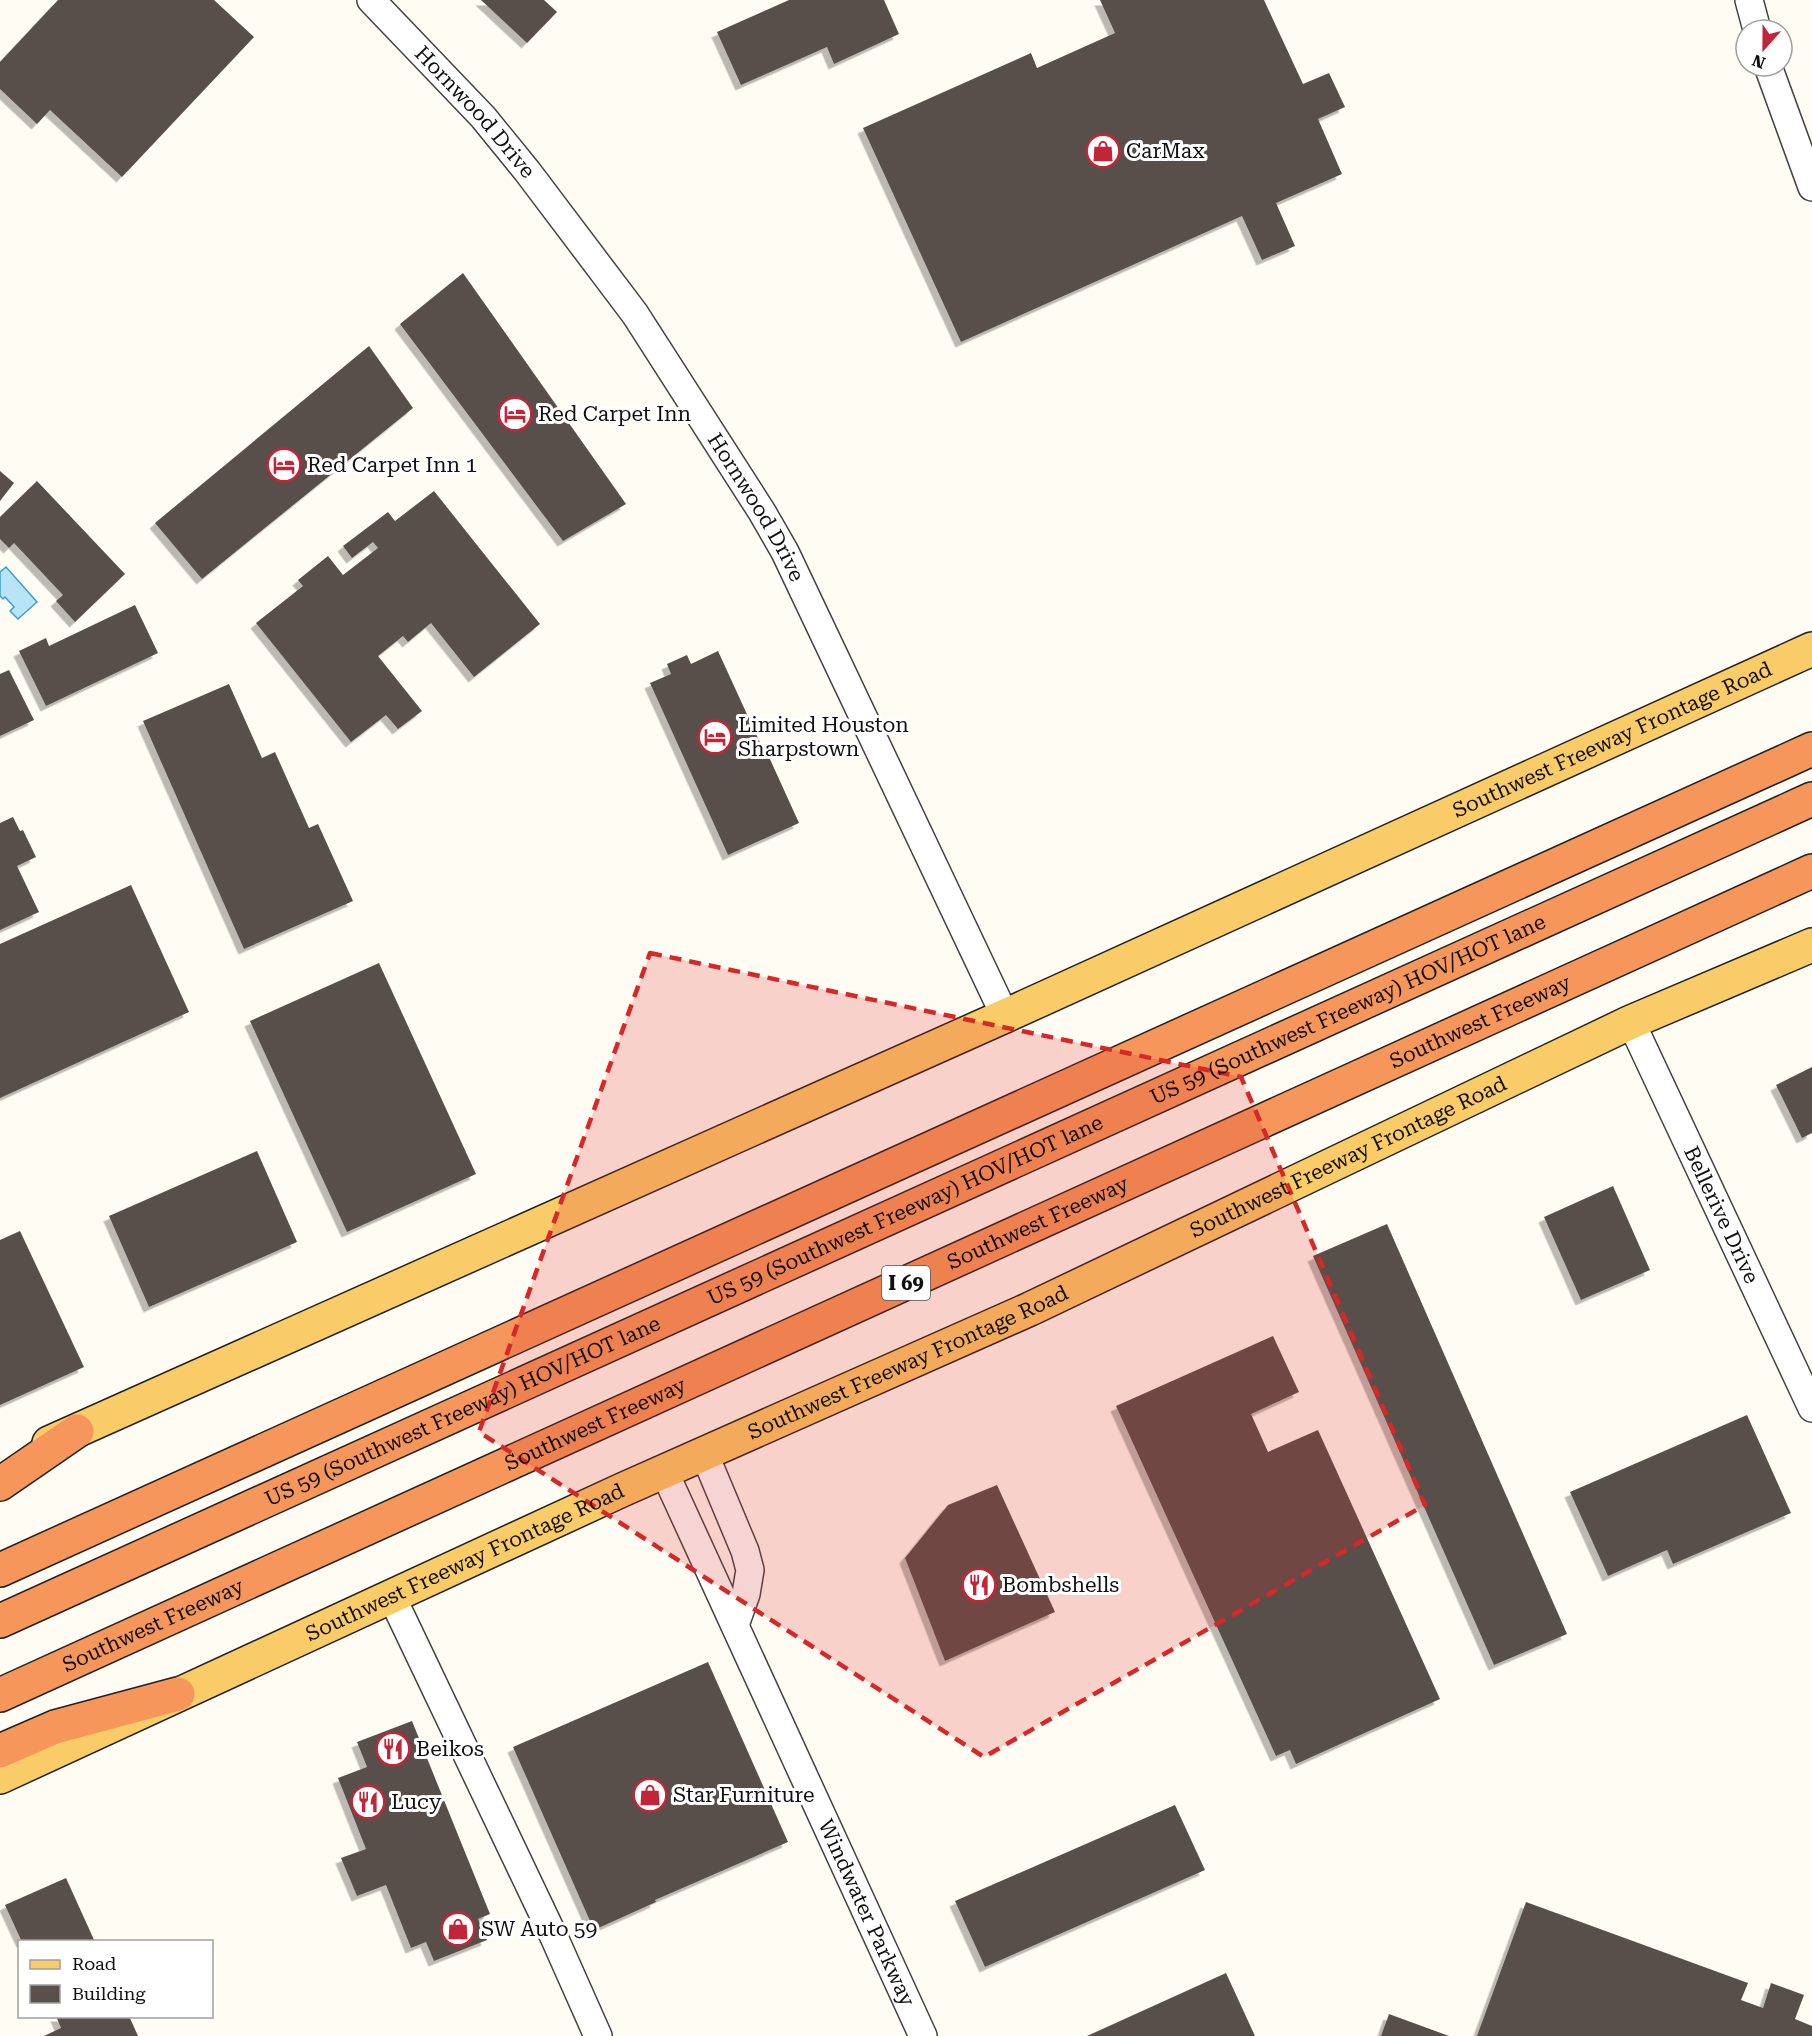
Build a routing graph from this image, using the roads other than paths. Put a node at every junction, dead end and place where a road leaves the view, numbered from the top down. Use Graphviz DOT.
graph roads {
  1 [pos="371,0"];
  2 [pos="1749,0"];
  3 [pos="1754,18"];
  4 [pos="1772,78"];
  5 [pos="1812,188"];
  6 [pos="1812,649"];
  7 [pos="1812,749"];
  8 [pos="1812,799"];
  9 [pos="1812,871"];
  10 [pos="1812,945"];
  11 [pos="1005,1016"];
  12 [pos="1631,1022"];
  13 [pos="1812,1408"];
  14 [pos="76,1431"];
  15 [pos="704,1453"];
  16 [pos="0,1466"];
  17 [pos="664,1471"];
  18 [pos="0,1484"];
  19 [pos="0,1570"];
  20 [pos="391,1595"];
  21 [pos="0,1621"];
  22 [pos="735,1625"];
  23 [pos="178,1694"];
  24 [pos="0,1695"];
  25 [pos="0,1751"];
  26 [pos="0,1777"];
  27 [pos="598,2036"];
  28 [pos="922,2036"];
  1 -- 11 [label="street, Hornwood Drive"];
  2 -- 3 [label="street"];
  4 -- 5 [label="street"];
  6 -- 11 [label="main road, Southwest Freeway Frontage Road"];
  7 -- 19 [label="highway"];
  8 -- 21 [label="highway, US 59 (Southwest Freeway) HOV/HOT lane"];
  9 -- 24 [label="highway, Southwest Freeway / I 69"];
  10 -- 12 [label="main road, Southwest Freeway Frontage Road"];
  11 -- 14 [label="main road, Southwest Freeway Frontage Road"];
  12 -- 13 [label="street, Bellerive Drive"];
  12 -- 15 [label="main road, Southwest Freeway Frontage Road"];
  14 -- 16 [label="main road, Southwest Freeway Frontage Road"];
  14 -- 18 [label="highway"];
  15 -- 17 [label="main road, Southwest Freeway Frontage Road"];
  15 -- 22 [label="street"];
  17 -- 20 [label="main road, Southwest Freeway Frontage Road"];
  17 -- 22 [label="street, Windwater Parkway"];
  20 -- 23 [label="main road, Southwest Freeway Frontage Road"];
  20 -- 27 [label="street"];
  22 -- 28 [label="street, Windwater Parkway"];
  23 -- 25 [label="highway"];
  23 -- 26 [label="main road, Southwest Freeway Frontage Road"];
}
